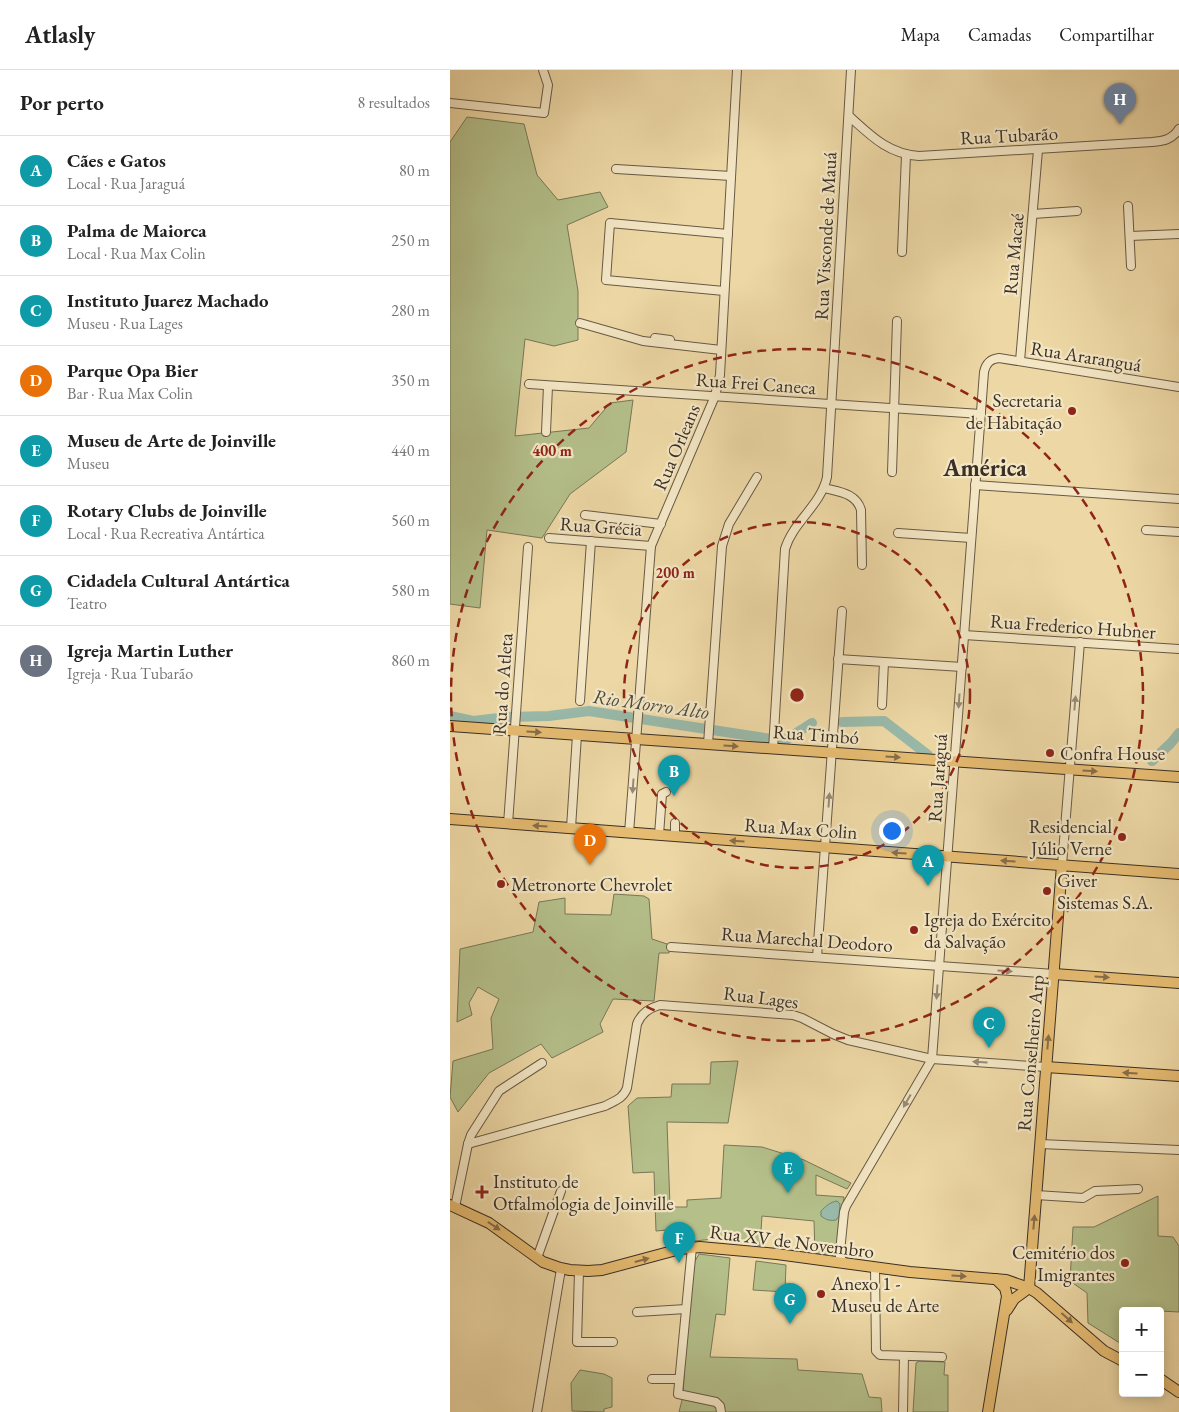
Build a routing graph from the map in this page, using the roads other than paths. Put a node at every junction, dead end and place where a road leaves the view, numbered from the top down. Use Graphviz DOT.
graph roads {
  1 [pos="543,70"];
  2 [pos="737,70"];
  3 [pos="851,70"];
  4 [pos="450,103"];
  5 [pos="849,116"];
  6 [pos="1179,129"];
  7 [pos="1038,150"];
  8 [pos="906,155"];
  9 [pos="616,169"];
  10 [pos="731,176"];
  11 [pos="1128,206"];
  12 [pos="1077,211"];
  13 [pos="1033,214"];
  14 [pos="728,234"];
  15 [pos="1179,234"];
  16 [pos="1130,236"];
  17 [pos="902,252"];
  18 [pos="1131,266"];
  19 [pos="724,291"];
  20 [pos="897,321"];
  21 [pos="580,322"];
  22 [pos="655,338"];
  23 [pos="721,348"];
  24 [pos="1020,361"];
  25 [pos="989,362"];
  26 [pos="529,384"];
  27 [pos="548,386"];
  28 [pos="1179,387"];
  29 [pos="715,396"];
  30 [pos="832,404"];
  31 [pos="894,408"];
  32 [pos="981,414"];
  33 [pos="546,432"];
  34 [pos="892,472"];
  35 [pos="757,477"];
  36 [pos="976,484"];
  37 [pos="824,488"];
  38 [pos="1179,499"];
  39 [pos="585,515"];
  40 [pos="661,524"];
  41 [pos="1146,530"];
  42 [pos="1179,532"];
  43 [pos="898,533"];
  44 [pos="549,538"];
  45 [pos="971,538"];
  46 [pos="591,541"];
  47 [pos="651,546"];
  48 [pos="528,547"];
  49 [pos="862,565"];
  50 [pos="842,610"];
  51 [pos="964,635"];
  52 [pos="1080,642"];
  53 [pos="1179,648"];
  54 [pos="838,660"];
  55 [pos="884,662"];
  56 [pos="962,667"];
  57 [pos="580,701"];
  58 [pos="882,705"];
  59 [pos="450,726"];
  60 [pos="515,728"];
  61 [pos="577,735"];
  62 [pos="636,739"];
  63 [pos="708,740"];
  64 [pos="773,746"];
  65 [pos="832,753"];
  66 [pos="954,761"];
  67 [pos="1070,770"];
  68 [pos="1179,777"];
  69 [pos="666,792"];
  70 [pos="450,819"];
  71 [pos="675,823"];
  72 [pos="508,824"];
  73 [pos="570,828"];
  74 [pos="629,833"];
  75 [pos="659,835"];
  76 [pos="675,836"];
  77 [pos="825,847"];
  78 [pos="947,856"];
  79 [pos="1062,865"];
  80 [pos="1179,874"];
  81 [pos="671,947"];
  82 [pos="817,957"];
  83 [pos="939,966"];
  84 [pos="1054,974"];
  85 [pos="1179,983"];
  86 [pos="932,1059"];
  87 [pos="542,1063"];
  88 [pos="1046,1067"];
  89 [pos="1179,1076"];
  90 [pos="468,1144"];
  91 [pos="1040,1144"];
  92 [pos="1179,1150"];
  93 [pos="1138,1189"];
  94 [pos="561,1190"];
  95 [pos="1036,1194"];
  96 [pos="452,1206"];
  97 [pos="692,1247"];
  98 [pos="536,1258"];
  99 [pos="844,1263"];
  100 [pos="876,1268"];
  101 [pos="561,1269"];
  102 [pos="579,1271"];
  103 [pos="996,1279"];
  104 [pos="1029,1288"];
  105 [pos="686,1309"];
  106 [pos="637,1312"];
  107 [pos="1005,1314"];
  108 [pos="614,1342"];
  109 [pos="904,1356"];
  110 [pos="942,1357"];
  111 [pos="1119,1359"];
  112 [pos="652,1379"];
  113 [pos="679,1379"];
  114 [pos="1164,1382"];
  115 [pos="1179,1392"];
  116 [pos="537,1412"];
  117 [pos="721,1412"];
  118 [pos="903,1412"];
  119 [pos="988,1412"];
  1 -- 4 [label="street"];
  2 -- 10 [label="street, Rua Orleans"];
  3 -- 5 [label="street, Rua Visconde de Mauá"];
  5 -- 8 [label="street, Rua Tubarão"];
  5 -- 30 [label="street, Rua Visconde de Mauá"];
  6 -- 7 [label="street, Rua Tubarão"];
  7 -- 8 [label="street, Rua Tubarão"];
  7 -- 13 [label="street, Rua Macaé"];
  8 -- 17 [label="street"];
  9 -- 10 [label="street"];
  10 -- 14 [label="street, Rua Orleans"];
  11 -- 16 [label="street"];
  12 -- 13 [label="street"];
  13 -- 24 [label="street, Rua Macaé"];
  14 -- 19 [label="street, Rua Orleans"];
  14 -- 19 [label="street"];
  15 -- 16 [label="street"];
  16 -- 18 [label="street"];
  19 -- 23 [label="street, Rua Orleans"];
  20 -- 31 [label="street"];
  21 -- 23 [label="street"];
  22 -- 23 [label="street"];
  23 -- 29 [label="street, Rua Orleans"];
  24 -- 25 [label="street, Rua Araranguá"];
  24 -- 28 [label="street, Rua Araranguá"];
  25 -- 32 [label="street, Rua Jaraguá"];
  26 -- 27 [label="street, Rua Frei Caneca"];
  27 -- 29 [label="street, Rua Frei Caneca"];
  27 -- 33 [label="street"];
  29 -- 30 [label="street, Rua Frei Caneca"];
  29 -- 40 [label="street, Rua Orleans"];
  30 -- 31 [label="street, Rua Frei Caneca"];
  30 -- 37 [label="street, Rua Visconde de Mauá"];
  31 -- 32 [label="street, Rua Frei Caneca"];
  31 -- 34 [label="street"];
  32 -- 36 [label="street, Rua Jaraguá"];
  35 -- 63 [label="street"];
  36 -- 38 [label="street"];
  36 -- 45 [label="street, Rua Jaraguá"];
  37 -- 49 [label="street"];
  37 -- 64 [label="street"];
  39 -- 40 [label="street"];
  40 -- 47 [label="street, Rua Orleans"];
  41 -- 42 [label="street"];
  43 -- 45 [label="street"];
  44 -- 46 [label="street, Rua Grécia"];
  45 -- 51 [label="street, Rua Jaraguá"];
  46 -- 47 [label="street, Rua Grécia"];
  46 -- 57 [label="street"];
  47 -- 62 [label="street, Rua Orleans"];
  48 -- 60 [label="street, Rua do Atleta"];
  50 -- 54 [label="street"];
  51 -- 52 [label="street, Rua Frederico Hubner"];
  51 -- 56 [label="street, Rua Jaraguá"];
  52 -- 53 [label="street, Rua Frederico Hubner"];
  67 -- 52 [label="street, Rua Conselheiro Arp, one-way"];
  54 -- 55 [label="street"];
  54 -- 65 [label="street"];
  55 -- 56 [label="street"];
  55 -- 58 [label="street"];
  56 -- 66 [label="street, Rua Jaraguá, one-way"];
  59 -- 60 [label="main road, Rua Timbó"];
  60 -- 61 [label="main road, Rua Timbó, one-way"];
  60 -- 72 [label="street, Rua do Atleta"];
  61 -- 62 [label="main road, Rua Timbó"];
  61 -- 73 [label="street"];
  62 -- 63 [label="main road, Rua Timbó"];
  62 -- 74 [label="street, Rua Orleans, one-way"];
  63 -- 64 [label="main road, Rua Timbó, one-way"];
  64 -- 65 [label="main road, Rua Timbó"];
  65 -- 66 [label="main road, Rua Timbó, one-way"];
  77 -- 65 [label="street, one-way"];
  66 -- 67 [label="main road, Rua Timbó"];
  66 -- 78 [label="street, Rua Jaraguá"];
  67 -- 68 [label="main road, Rua Timbó, one-way"];
  67 -- 79 [label="street, Rua Conselheiro Arp"];
  69 -- 75 [label="street"];
  70 -- 72 [label="main road, Rua Max Colin"];
  71 -- 76 [label="street"];
  73 -- 72 [label="main road, Rua Max Colin, one-way"];
  73 -- 74 [label="main road, Rua Max Colin"];
  74 -- 75 [label="main road, Rua Max Colin"];
  75 -- 76 [label="main road, Rua Max Colin"];
  77 -- 76 [label="main road, Rua Max Colin, one-way"];
  78 -- 77 [label="main road, Rua Max Colin, one-way"];
  77 -- 82 [label="street"];
  79 -- 78 [label="main road, Rua Max Colin, one-way"];
  78 -- 83 [label="street, Rua Jaraguá"];
  79 -- 80 [label="main road, Rua Max Colin"];
  79 -- 84 [label="main road, Rua Conselheiro Arp"];
  81 -- 82 [label="street, Rua Marechal Deodoro"];
  82 -- 83 [label="street, Rua Marechal Deodoro"];
  83 -- 84 [label="street, Rua Marechal Deodoro, one-way"];
  83 -- 86 [label="street, Rua Jaraguá, one-way"];
  84 -- 85 [label="main road, Rua Marechal Deodoro, one-way"];
  88 -- 84 [label="main road, Rua Conselheiro Arp, one-way"];
  88 -- 86 [label="street, Rua Lages, one-way"];
  86 -- 90 [label="street, Rua Lages"];
  86 -- 99 [label="street, Rua Jaraguá, one-way"];
  87 -- 90 [label="street"];
  89 -- 88 [label="main road, Rua Lages, one-way"];
  88 -- 91 [label="main road, Rua Conselheiro Arp"];
  90 -- 96 [label="street"];
  91 -- 92 [label="street"];
  91 -- 95 [label="main road, Rua Conselheiro Arp"];
  93 -- 95 [label="street"];
  94 -- 98 [label="street"];
  104 -- 95 [label="main road, Rua Conselheiro Arp, one-way"];
  96 -- 98 [label="main road, Rua XV de Novembro, one-way"];
  97 -- 99 [label="main road, Rua XV de Novembro"];
  102 -- 97 [label="main road, Rua XV de Novembro, one-way"];
  97 -- 105 [label="street"];
  98 -- 101 [label="main road, Rua XV de Novembro"];
  99 -- 100 [label="main road, Rua XV de Novembro"];
  100 -- 103 [label="main road, Rua XV de Novembro, one-way"];
  100 -- 109 [label="street"];
  101 -- 102 [label="main road, Rua XV de Novembro"];
  101 -- 116 [label="street"];
  102 -- 108 [label="street"];
  103 -- 104 [label="main road, Rua XV de Novembro"];
  103 -- 107 [label="main road"];
  104 -- 107 [label="main road"];
  104 -- 111 [label="main road, Rua XV de Novembro, one-way"];
  105 -- 106 [label="street"];
  105 -- 113 [label="street"];
  107 -- 119 [label="main road"];
  109 -- 110 [label="street"];
  109 -- 118 [label="street"];
  112 -- 113 [label="street"];
  113 -- 117 [label="street"];
  114 -- 115 [label="main road"];
}
